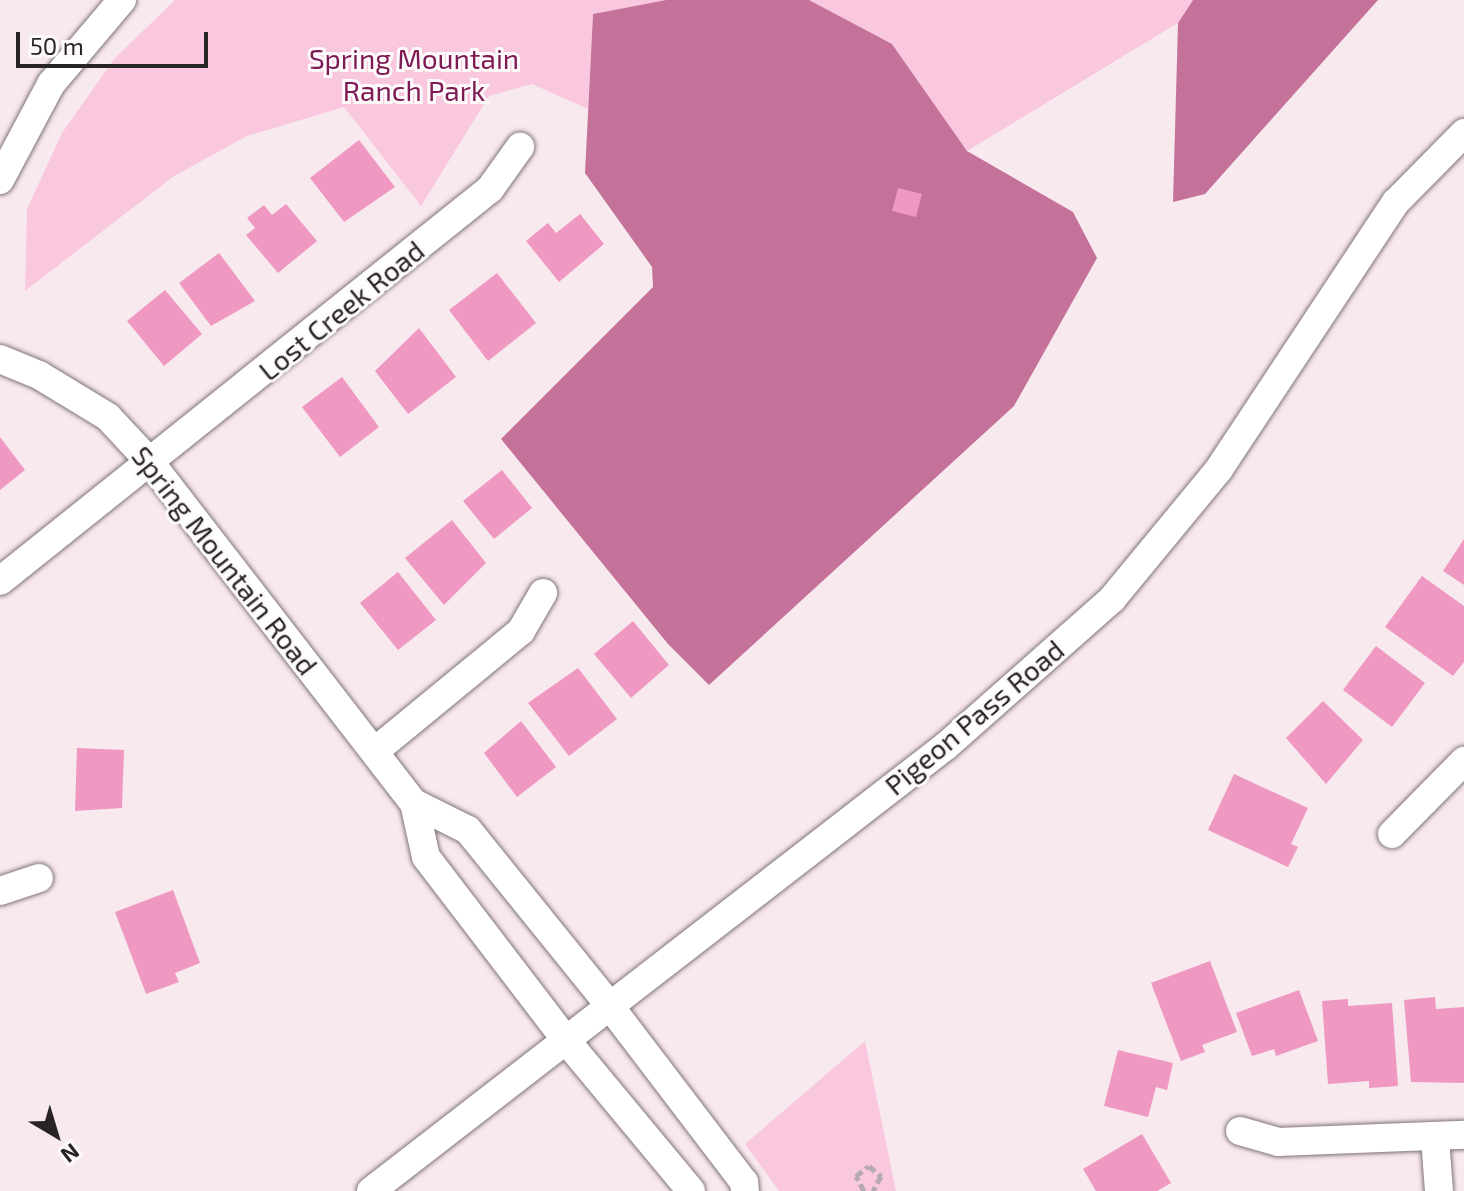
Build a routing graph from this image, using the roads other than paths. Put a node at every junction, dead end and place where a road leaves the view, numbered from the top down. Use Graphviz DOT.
graph roads {
  1 [pos="122,0"];
  2 [pos="1464,133"];
  3 [pos="520,147"];
  4 [pos="0,180"];
  5 [pos="0,359"];
  6 [pos="150,462"];
  7 [pos="0,581"];
  8 [pos="543,593"];
  9 [pos="375,751"];
  10 [pos="1464,761"];
  11 [pos="414,803"];
  12 [pos="1392,834"];
  13 [pos="39,878"];
  14 [pos="0,891"];
  15 [pos="609,1005"];
  16 [pos="565,1039"];
  17 [pos="1240,1131"];
  18 [pos="1464,1135"];
  19 [pos="1435,1138"];
  20 [pos="371,1191"];
  21 [pos="691,1191"];
  22 [pos="745,1191"];
  23 [pos="1439,1191"];
  1 -- 4 [label="street"];
  2 -- 15 [label="street, Pigeon Pass Road"];
  3 -- 6 [label="street, Lost Creek Road"];
  5 -- 6 [label="street, Spring Mountain Road"];
  6 -- 7 [label="street, Lost Creek Road"];
  6 -- 9 [label="street, Spring Mountain Road"];
  8 -- 9 [label="street"];
  9 -- 11 [label="street, Spring Mountain Road"];
  10 -- 12 [label="street"];
  11 -- 15 [label="street, Spring Mountain Road"];
  11 -- 16 [label="street, Spring Mountain Road"];
  13 -- 14 [label="street"];
  15 -- 16 [label="street, Pigeon Pass Road"];
  15 -- 22 [label="street, Spring Mountain Road"];
  16 -- 20 [label="street, Pigeon Pass Road"];
  16 -- 21 [label="street, Spring Mountain Road"];
  17 -- 19 [label="street"];
  18 -- 19 [label="street"];
  19 -- 23 [label="street"];
}
